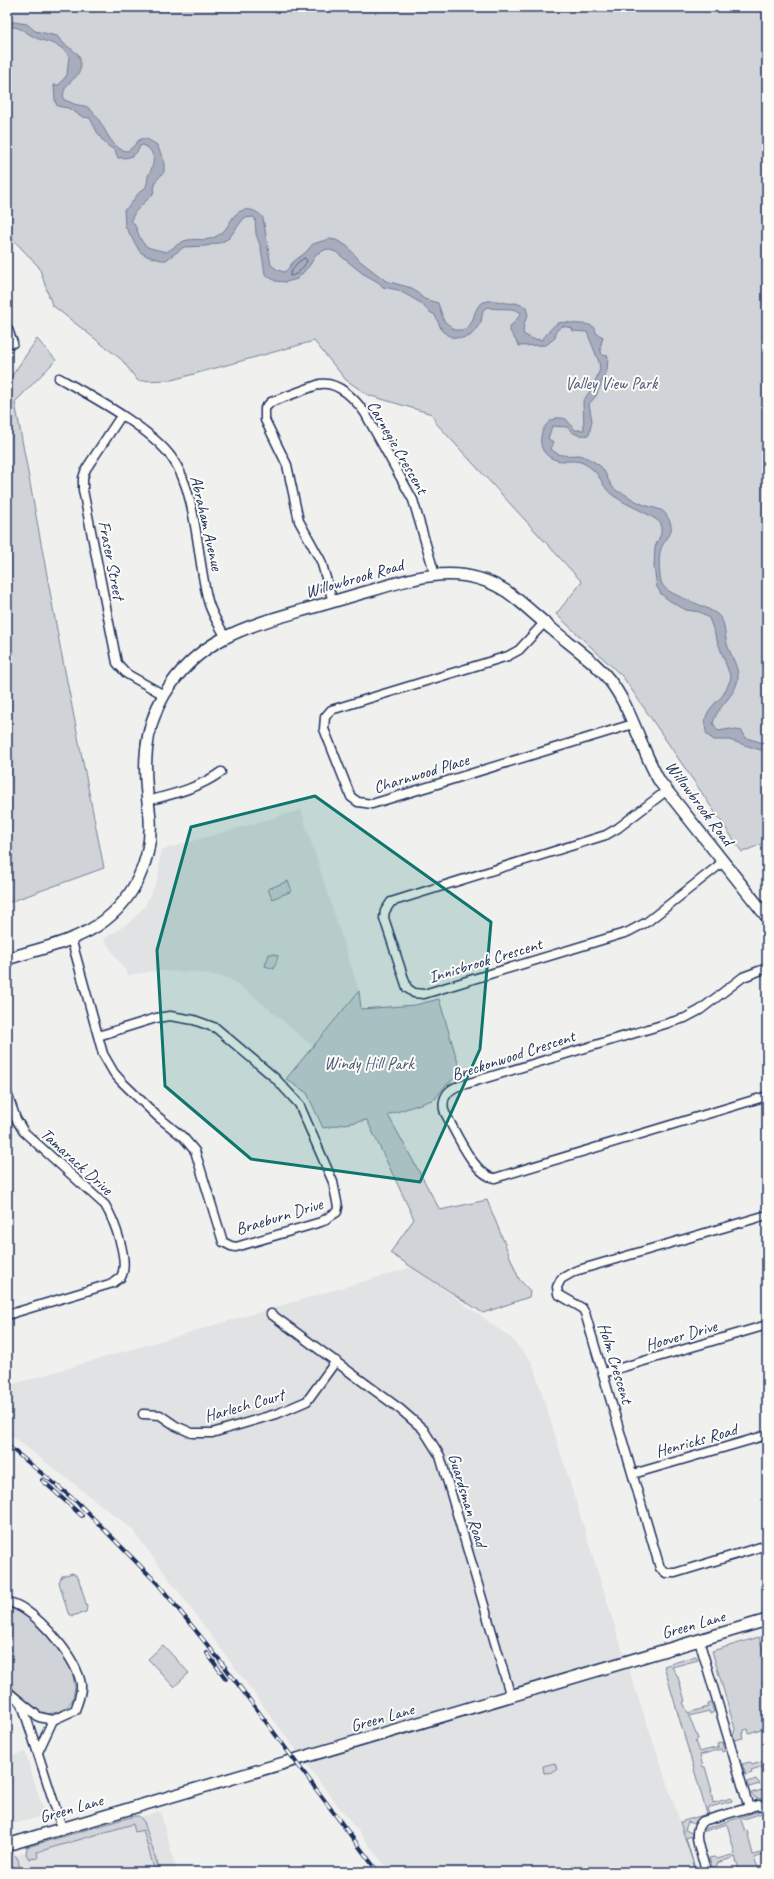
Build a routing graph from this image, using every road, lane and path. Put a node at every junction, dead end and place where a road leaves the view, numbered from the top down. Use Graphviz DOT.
graph roads {
  1 [pos="7,327"];
  2 [pos="13,343"];
  3 [pos="59,378"];
  4 [pos="121,416"];
  5 [pos="435,574"];
  6 [pos="333,602"];
  7 [pos="544,623"];
  8 [pos="225,636"];
  9 [pos="164,695"];
  10 [pos="633,724"];
  11 [pos="221,772"];
  12 [pos="666,791"];
  13 [pos="148,801"];
  14 [pos="723,862"];
  15 [pos="767,917"];
  16 [pos="71,938"];
  17 [pos="7,959"];
  18 [pos="767,968"];
  19 [pos="98,1036"];
  20 [pos="7,1093"];
  21 [pos="767,1096"];
  22 [pos="767,1215"];
  23 [pos="271,1314"];
  24 [pos="7,1315"];
  25 [pos="767,1325"];
  26 [pos="336,1361"];
  27 [pos="603,1373"];
  28 [pos="143,1414"];
  29 [pos="767,1435"];
  30 [pos="633,1474"];
  31 [pos="767,1545"];
  32 [pos="7,1601"];
  33 [pos="767,1620"];
  34 [pos="699,1640"];
  35 [pos="7,1692"];
  36 [pos="511,1697"];
  37 [pos="22,1704"];
  38 [pos="53,1720"];
  39 [pos="37,1749"];
  40 [pos="767,1806"];
  41 [pos="749,1808"];
  42 [pos="62,1828"];
  43 [pos="7,1845"];
  44 [pos="707,1872"];
  1 -- 2 [label="street"];
  3 -- 4 [label="street, Abraham Avenue"];
  4 -- 8 [label="street, Abraham Avenue"];
  4 -- 9 [label="street, Fraser Street"];
  5 -- 6 [label="street, Willowbrook Road"];
  5 -- 6 [label="street, Carnegie Crescent"];
  5 -- 7 [label="street, Willowbrook Road"];
  6 -- 8 [label="street, Willowbrook Road"];
  7 -- 10 [label="street, Willowbrook Road"];
  7 -- 10 [label="street, Charnwood Place"];
  8 -- 9 [label="street, Willowbrook Road"];
  9 -- 13 [label="street, Willowbrook Road"];
  10 -- 12 [label="street, Willowbrook Road"];
  11 -- 13 [label="street"];
  12 -- 14 [label="street, Willowbrook Road"];
  12 -- 14 [label="street, Innisbrook Crescent"];
  13 -- 16 [label="street, Willowbrook Road"];
  14 -- 15 [label="street, Willowbrook Road"];
  16 -- 17 [label="street, Willowbrook Road"];
  16 -- 19 [label="street, Braeburn Drive"];
  18 -- 21 [label="street, Breckonwood Crescent"];
  19 -- 19 [label="street, Braeburn Drive"];
  20 -- 24 [label="street, Tamarack Drive"];
  22 -- 27 [label="street, Holm Crescent"];
  23 -- 26 [label="street, Guardsman Road"];
  25 -- 27 [label="street, Hoover Drive"];
  26 -- 28 [label="street, Harlech Court"];
  26 -- 36 [label="street, Guardsman Road"];
  27 -- 30 [label="street, Holm Crescent"];
  29 -- 30 [label="street, Henricks Road"];
  30 -- 31 [label="street, Holm Crescent"];
  32 -- 38 [label="street"];
  33 -- 34 [label="street, Green Lane"];
  34 -- 36 [label="street, Green Lane"];
  34 -- 41 [label="street"];
  35 -- 37 [label="street"];
  36 -- 42 [label="street, Green Lane"];
  37 -- 38 [label="street"];
  37 -- 39 [label="street"];
  38 -- 39 [label="street"];
  39 -- 42 [label="street"];
  40 -- 41 [label="street"];
  41 -- 44 [label="street"];
  42 -- 43 [label="street, Green Lane"];
}
